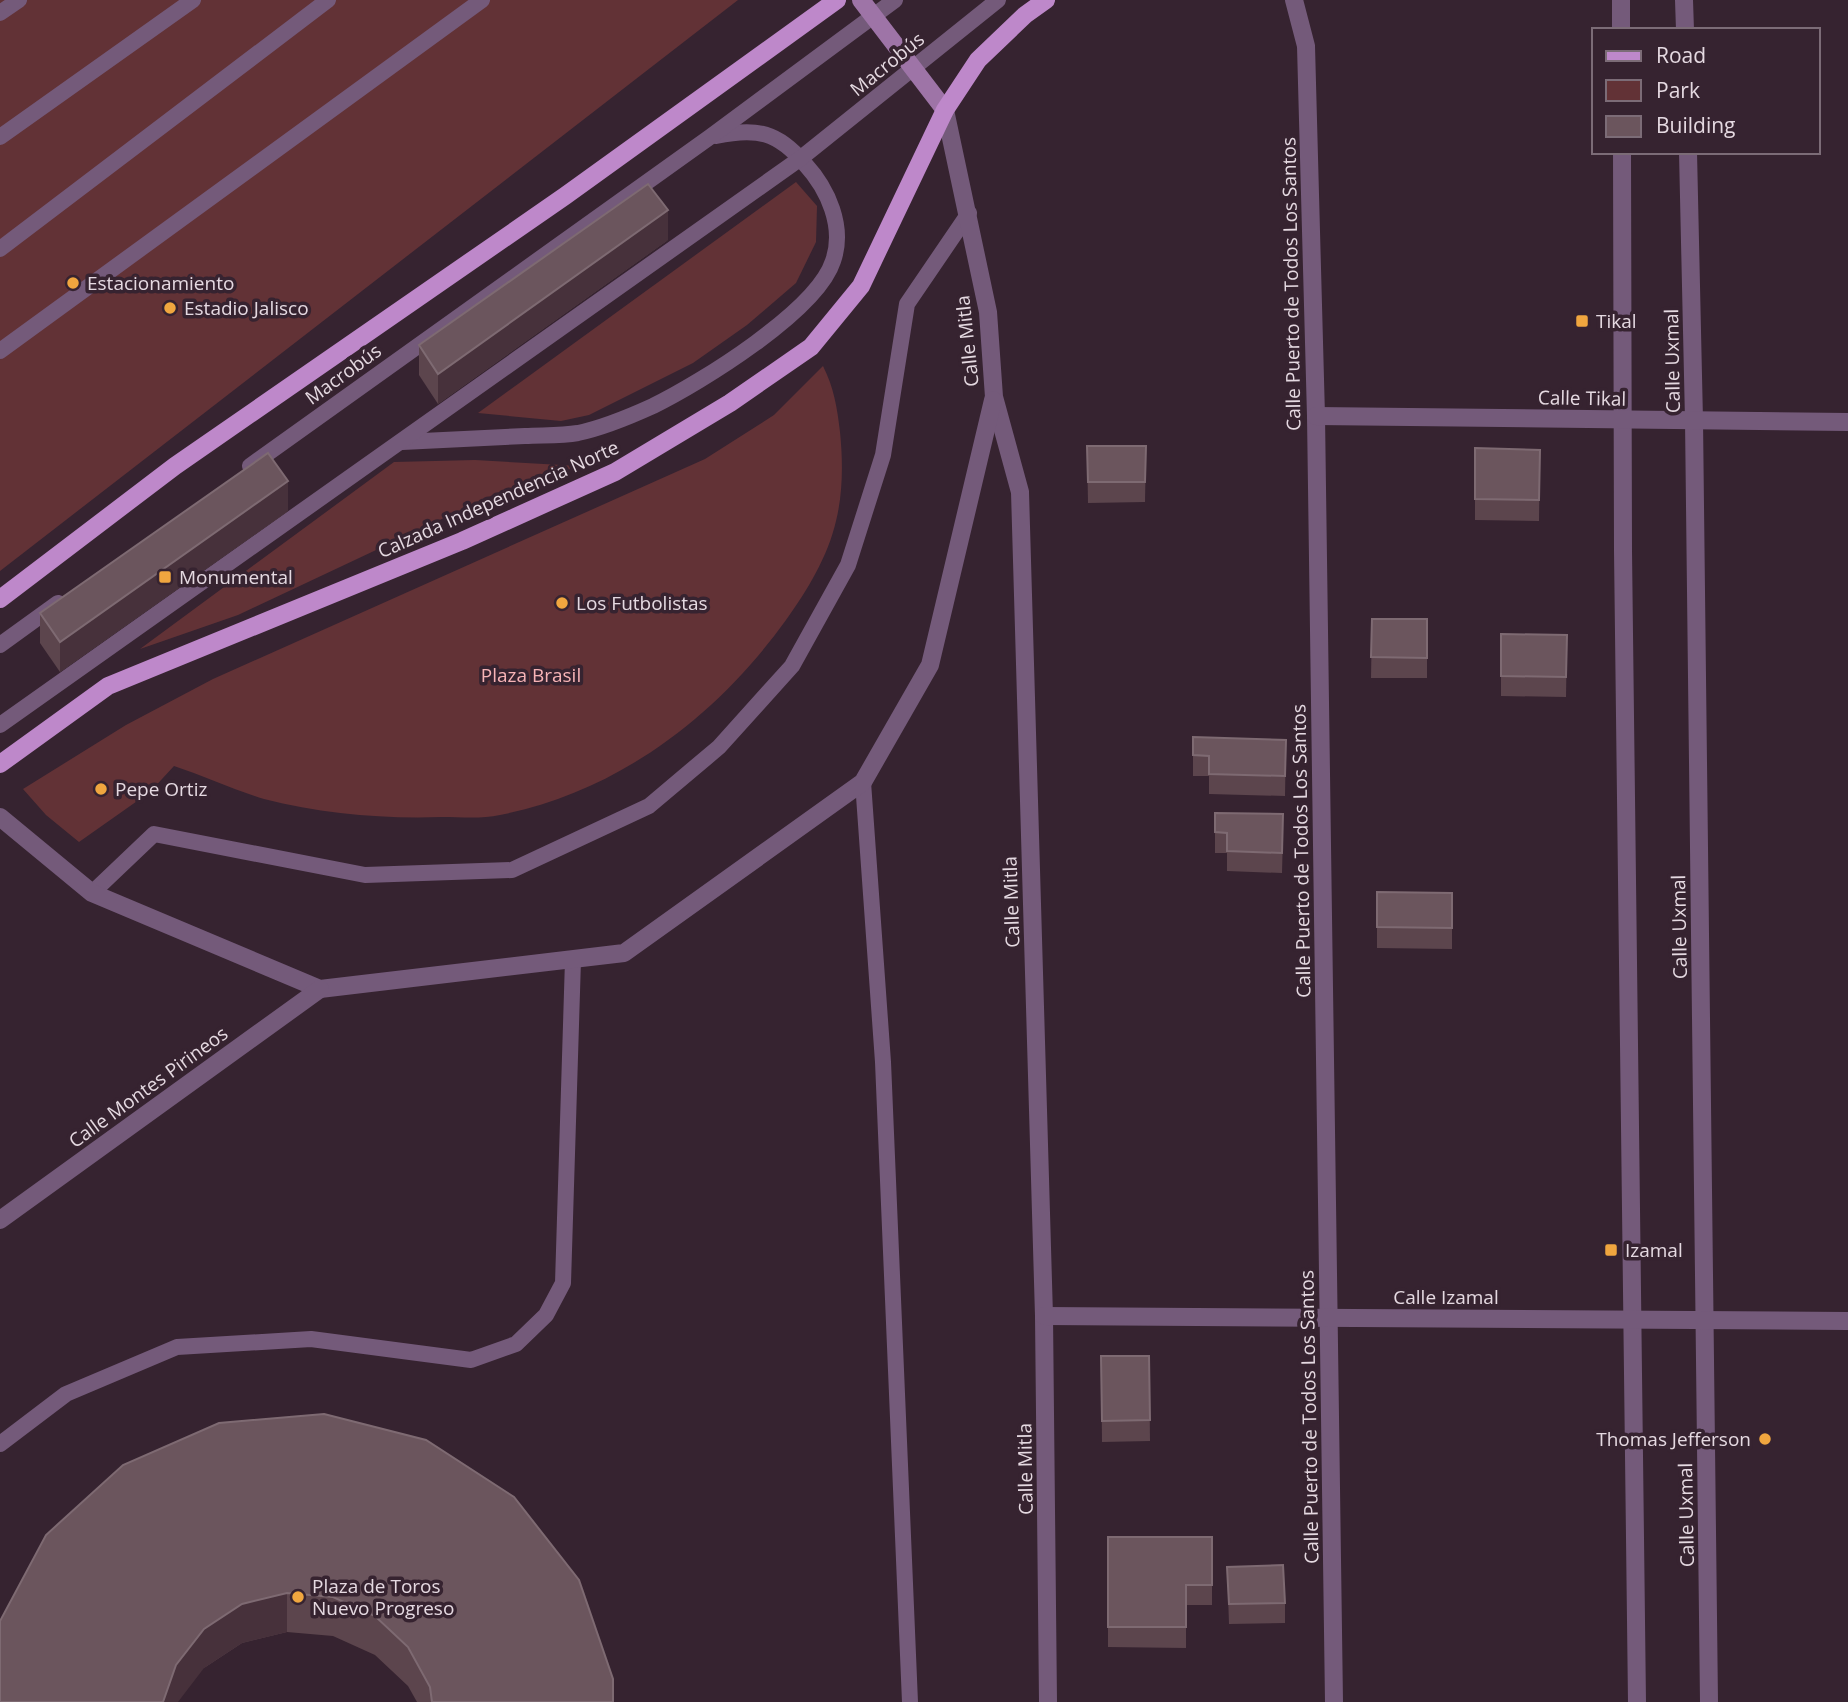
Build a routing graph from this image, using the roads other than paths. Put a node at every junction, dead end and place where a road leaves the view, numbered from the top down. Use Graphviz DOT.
graph roads {
  1 [pos="19,0"];
  2 [pos="193,0"];
  3 [pos="328,0"];
  4 [pos="482,0"];
  5 [pos="837,0"];
  6 [pos="861,0"];
  7 [pos="895,0"];
  8 [pos="998,0"];
  9 [pos="1046,0"];
  10 [pos="1294,0"];
  11 [pos="1621,0"];
  12 [pos="1684,0"];
  13 [pos="0,13"];
  14 [pos="873,16"];
  15 [pos="1621,28"];
  16 [pos="1685,28"];
  17 [pos="915,69"];
  18 [pos="945,110"];
  19 [pos="0,137"];
  20 [pos="710,137"];
  21 [pos="1622,154"];
  22 [pos="1688,154"];
  23 [pos="801,158"];
  24 [pos="969,213"];
  25 [pos="0,249"];
  26 [pos="0,351"];
  27 [pos="994,397"];
  28 [pos="1316,416"];
  29 [pos="1623,420"];
  30 [pos="1694,420"];
  31 [pos="1848,422"];
  32 [pos="402,442"];
  33 [pos="237,475"];
  34 [pos="68,596"];
  35 [pos="0,599"];
  36 [pos="0,645"];
  37 [pos="0,725"];
  38 [pos="0,764"];
  39 [pos="863,782"];
  40 [pos="0,817"];
  41 [pos="92,893"];
  42 [pos="573,960"];
  43 [pos="320,989"];
  44 [pos="0,1220"];
  45 [pos="1044,1316"];
  46 [pos="1328,1318"];
  47 [pos="1632,1320"];
  48 [pos="1704,1320"];
  49 [pos="1848,1321"];
  50 [pos="0,1444"];
  51 [pos="911,1702"];
  52 [pos="1048,1702"];
  53 [pos="1334,1702"];
  54 [pos="1637,1702"];
  55 [pos="1709,1702"];
  1 -- 13 [label="lane"];
  2 -- 19 [label="lane"];
  3 -- 25 [label="lane"];
  4 -- 26 [label="lane"];
  5 -- 35 [label="main road"];
  6 -- 14 [label="street"];
  7 -- 14 [label="lane, Macrobús"];
  8 -- 17 [label="lane, Macrobús"];
  9 -- 18 [label="main road, Calzada Independencia Norte"];
  10 -- 28 [label="street, Calle Puerto de Todos Los Santos"];
  11 -- 15 [label="street"];
  12 -- 16 [label="street"];
  14 -- 17 [label="street"];
  14 -- 20 [label="lane, Macrobús"];
  17 -- 18 [label="street"];
  17 -- 23 [label="lane, Macrobús"];
  18 -- 24 [label="street, Calle Mitla"];
  18 -- 38 [label="main road, Calzada Independencia Norte"];
  20 -- 23 [label="lane, Macrobús"];
  20 -- 33 [label="lane, Macrobús"];
  21 -- 29 [label="street"];
  22 -- 30 [label="street, Calle Uxmal"];
  23 -- 32 [label="lane, Macrobús"];
  23 -- 32 [label="lane, Macrobús"];
  24 -- 27 [label="street, Calle Mitla"];
  24 -- 41 [label="lane"];
  27 -- 39 [label="street"];
  27 -- 45 [label="street, Calle Mitla"];
  28 -- 29 [label="street, Calle Tikal"];
  28 -- 46 [label="street, Calle Puerto de Todos Los Santos"];
  29 -- 30 [label="street, Calle Tikal"];
  29 -- 47 [label="street"];
  30 -- 31 [label="street, Calle Tikal"];
  30 -- 48 [label="street, Calle Uxmal"];
  32 -- 37 [label="lane, Macrobús"];
  34 -- 36 [label="lane"];
  39 -- 42 [label="street"];
  39 -- 51 [label="lane"];
  40 -- 41 [label="street"];
  41 -- 43 [label="street"];
  42 -- 43 [label="street"];
  42 -- 50 [label="lane"];
  43 -- 44 [label="street, Calle Montes Pirineos"];
  45 -- 46 [label="street, Calle Izamal"];
  45 -- 52 [label="street, Calle Mitla"];
  46 -- 47 [label="street, Calle Izamal"];
  46 -- 53 [label="street, Calle Puerto de Todos Los Santos"];
  47 -- 48 [label="street, Calle Izamal"];
  47 -- 54 [label="street"];
  48 -- 49 [label="street, Calle Izamal"];
  48 -- 55 [label="street, Calle Uxmal"];
}
